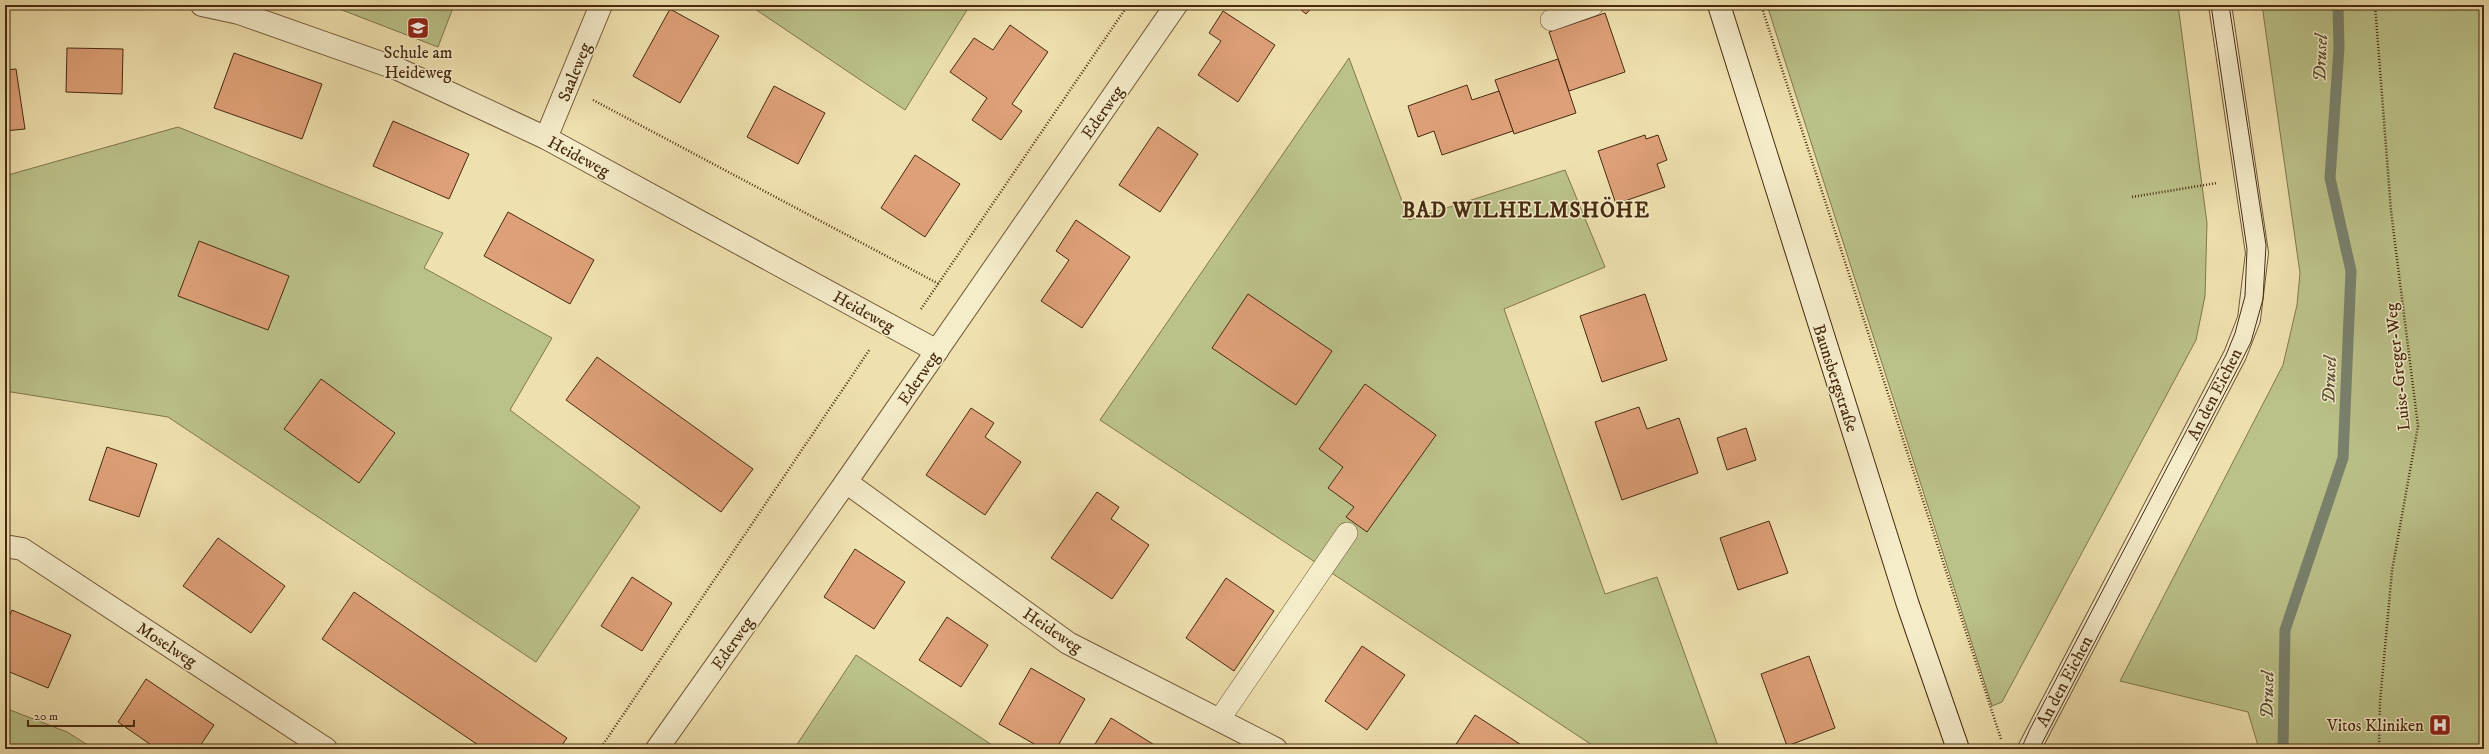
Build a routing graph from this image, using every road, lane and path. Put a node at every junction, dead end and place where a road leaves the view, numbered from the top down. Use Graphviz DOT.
graph roads {
  1 [pos="202,5"];
  2 [pos="601,5"];
  3 [pos="1128,5"];
  4 [pos="1176,5"];
  5 [pos="1593,5"];
  6 [pos="1719,5"];
  7 [pos="1761,5"];
  8 [pos="2220,5"];
  9 [pos="2375,5"];
  10 [pos="1551,20"];
  11 [pos="568,86"];
  12 [pos="546,138"];
  13 [pos="2245,178"];
  14 [pos="2132,197"];
  15 [pos="939,284"];
  16 [pos="896,328"];
  17 [pos="937,351"];
  18 [pos="846,482"];
  19 [pos="1347,533"];
  20 [pos="5,546"];
  21 [pos="1219,720"];
  22 [pos="2001,741"];
  23 [pos="326,749"];
  24 [pos="600,749"];
  25 [pos="657,749"];
  26 [pos="1276,749"];
  27 [pos="1958,749"];
  28 [pos="2029,749"];
  29 [pos="2379,749"];
  1 -- 12 [label="street, Heideweg"];
  2 -- 11 [label="street, Saaleweg"];
  3 -- 15 [label="path"];
  4 -- 17 [label="street, Ederweg"];
  5 -- 10 [label="lane"];
  6 -- 27 [label="street, Baunsbergstraße"];
  7 -- 22 [label="path"];
  8 -- 13 [label="street, An den Eichen"];
  9 -- 29 [label="path, Luise-Greger-Weg"];
  11 -- 12 [label="street, Saaleweg"];
  11 -- 15 [label="path"];
  12 -- 16 [label="street, Heideweg"];
  13 -- 14 [label="path"];
  13 -- 28 [label="street, An den Eichen"];
  15 -- 16 [label="path"];
  16 -- 17 [label="street, Heideweg"];
  16 -- 24 [label="path"];
  17 -- 18 [label="street, Ederweg"];
  18 -- 21 [label="street, Heideweg"];
  18 -- 25 [label="street, Ederweg"];
  19 -- 21 [label="lane"];
  20 -- 23 [label="street, Moselweg"];
  21 -- 26 [label="street, Heideweg"];
}
